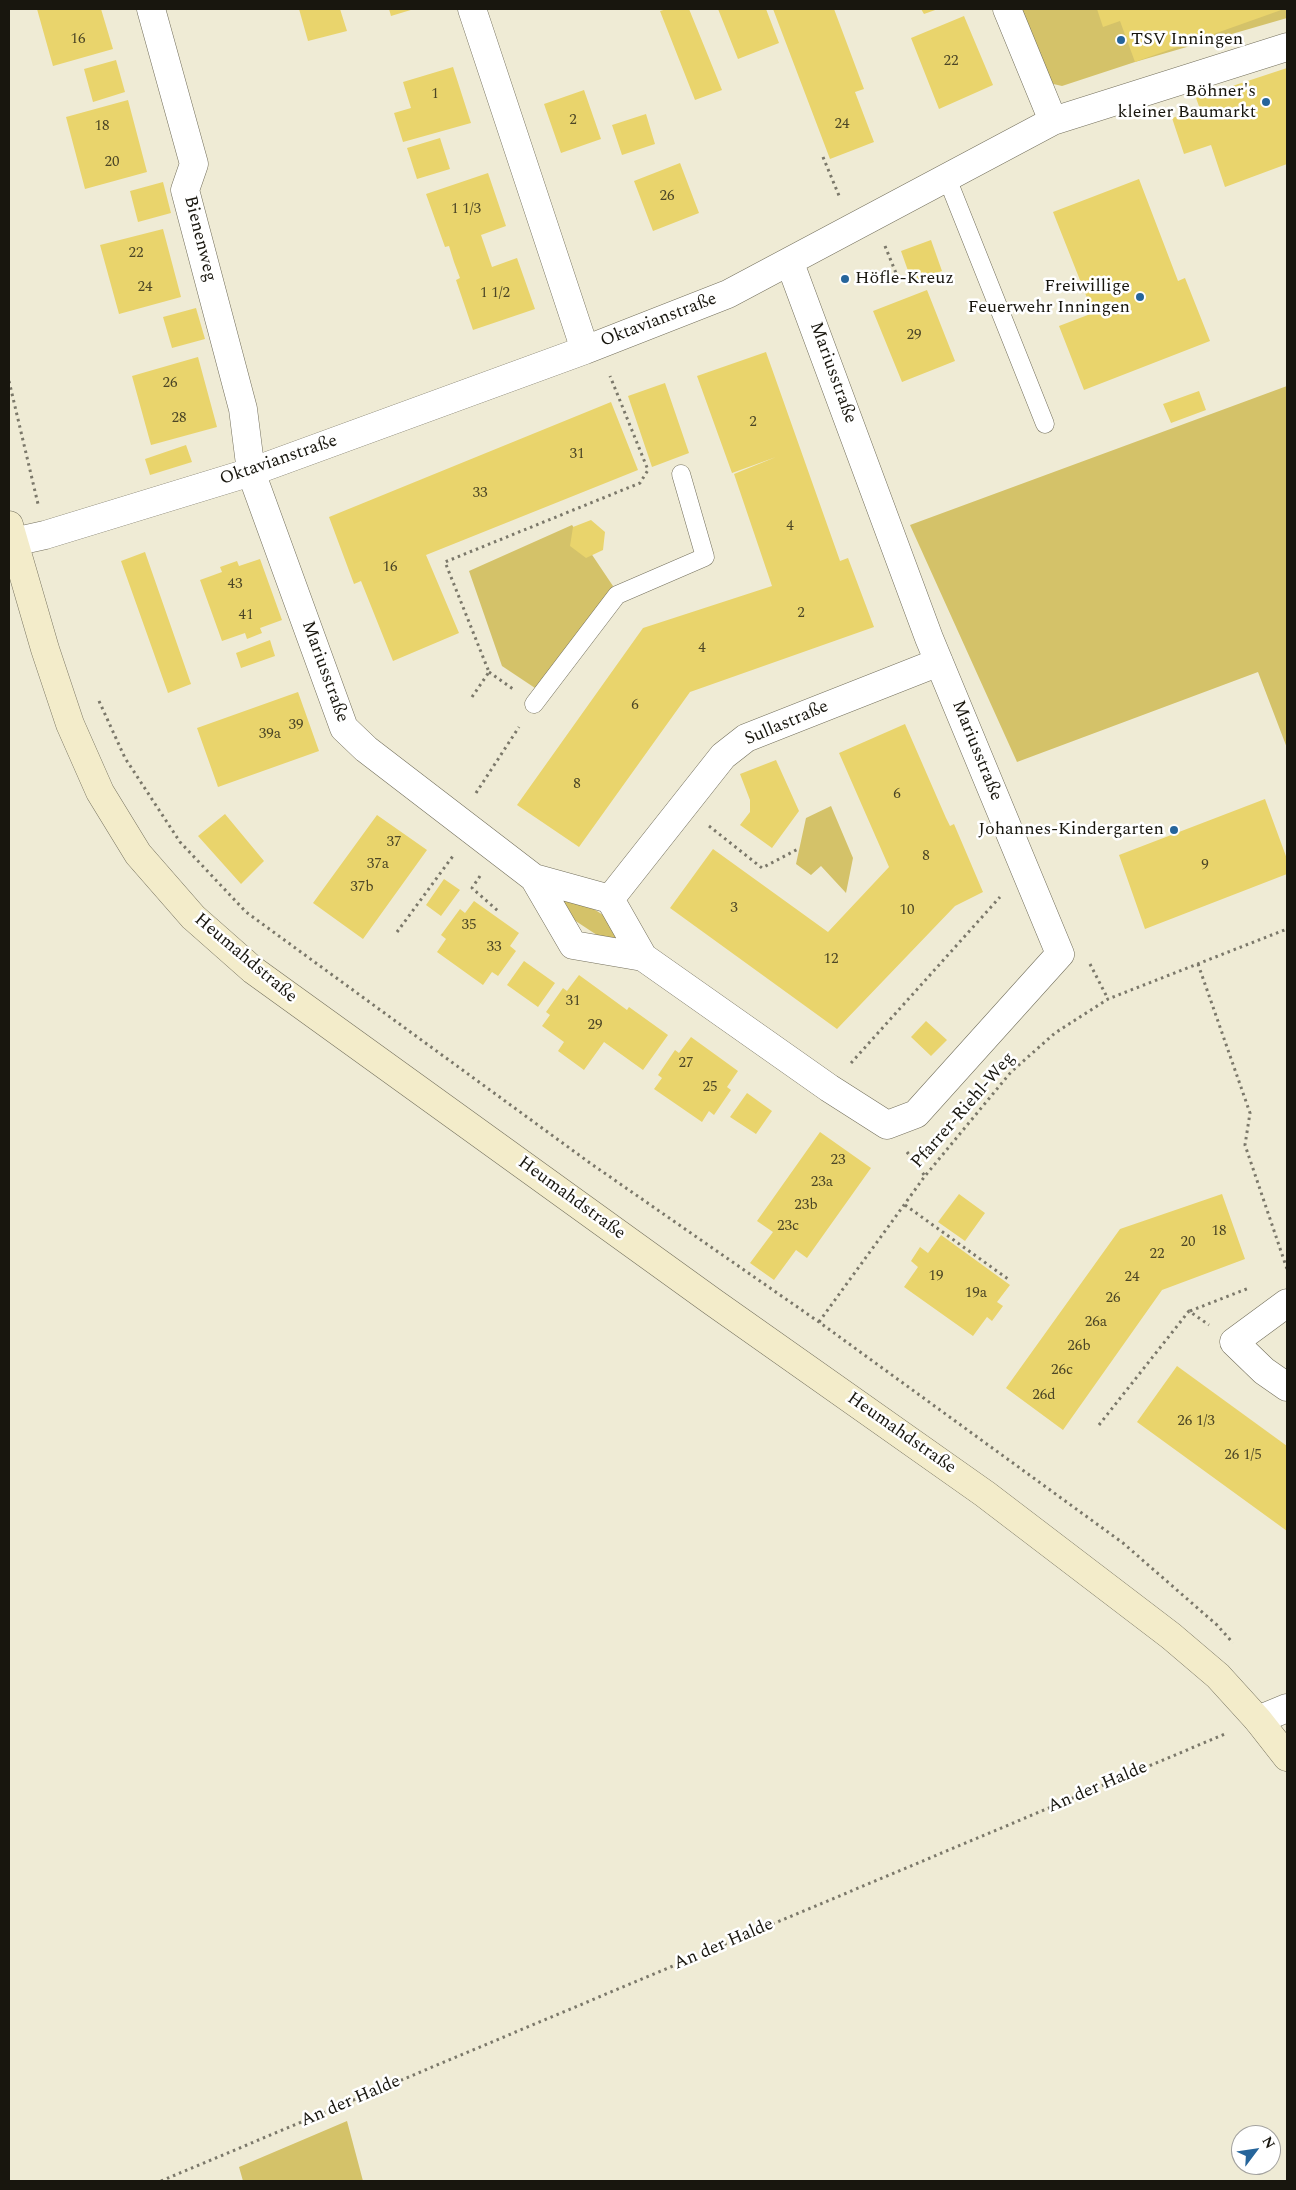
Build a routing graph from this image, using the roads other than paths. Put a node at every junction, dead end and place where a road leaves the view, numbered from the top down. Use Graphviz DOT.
graph roads {
  1 [pos="151,9"];
  2 [pos="472,9"];
  3 [pos="1007,9"];
  4 [pos="1287,47"];
  5 [pos="1053,122"];
  6 [pos="947,178"];
  7 [pos="790,262"];
  8 [pos="591,347"];
  9 [pos="1045,424"];
  10 [pos="251,472"];
  11 [pos="681,474"];
  12 [pos="10,536"];
  13 [pos="939,662"];
  14 [pos="534,704"];
  15 [pos="534,878"];
  16 [pos="610,899"];
  17 [pos="643,957"];
  18 [pos="1287,1303"];
  19 [pos="1287,1387"];
  20 [pos="1287,1708"];
  21 [pos="1258,1720"];
  22 [pos="1287,1757"];
  1 -- 10 [label="street, Bienenweg"];
  2 -- 8 [label="street"];
  3 -- 5 [label="street"];
  4 -- 5 [label="street, Oktavianstraße"];
  5 -- 6 [label="street, Oktavianstraße"];
  6 -- 7 [label="street, Oktavianstraße"];
  6 -- 9 [label="lane"];
  7 -- 8 [label="street, Oktavianstraße"];
  7 -- 13 [label="street, Mariusstraße"];
  8 -- 10 [label="street, Oktavianstraße"];
  10 -- 12 [label="street, Oktavianstraße"];
  10 -- 15 [label="street, Mariusstraße"];
  11 -- 14 [label="lane"];
  12 -- 21 [label="main road, Heumahdstraße"];
  13 -- 16 [label="street, Sullastraße"];
  13 -- 17 [label="street, Mariusstraße"];
  15 -- 16 [label="street, Mariusstraße"];
  15 -- 17 [label="street, Mariusstraße"];
  16 -- 17 [label="street, Mariusstraße"];
  18 -- 19 [label="street"];
  20 -- 21 [label="street"];
  21 -- 22 [label="main road, Heumahdstraße"];
}
